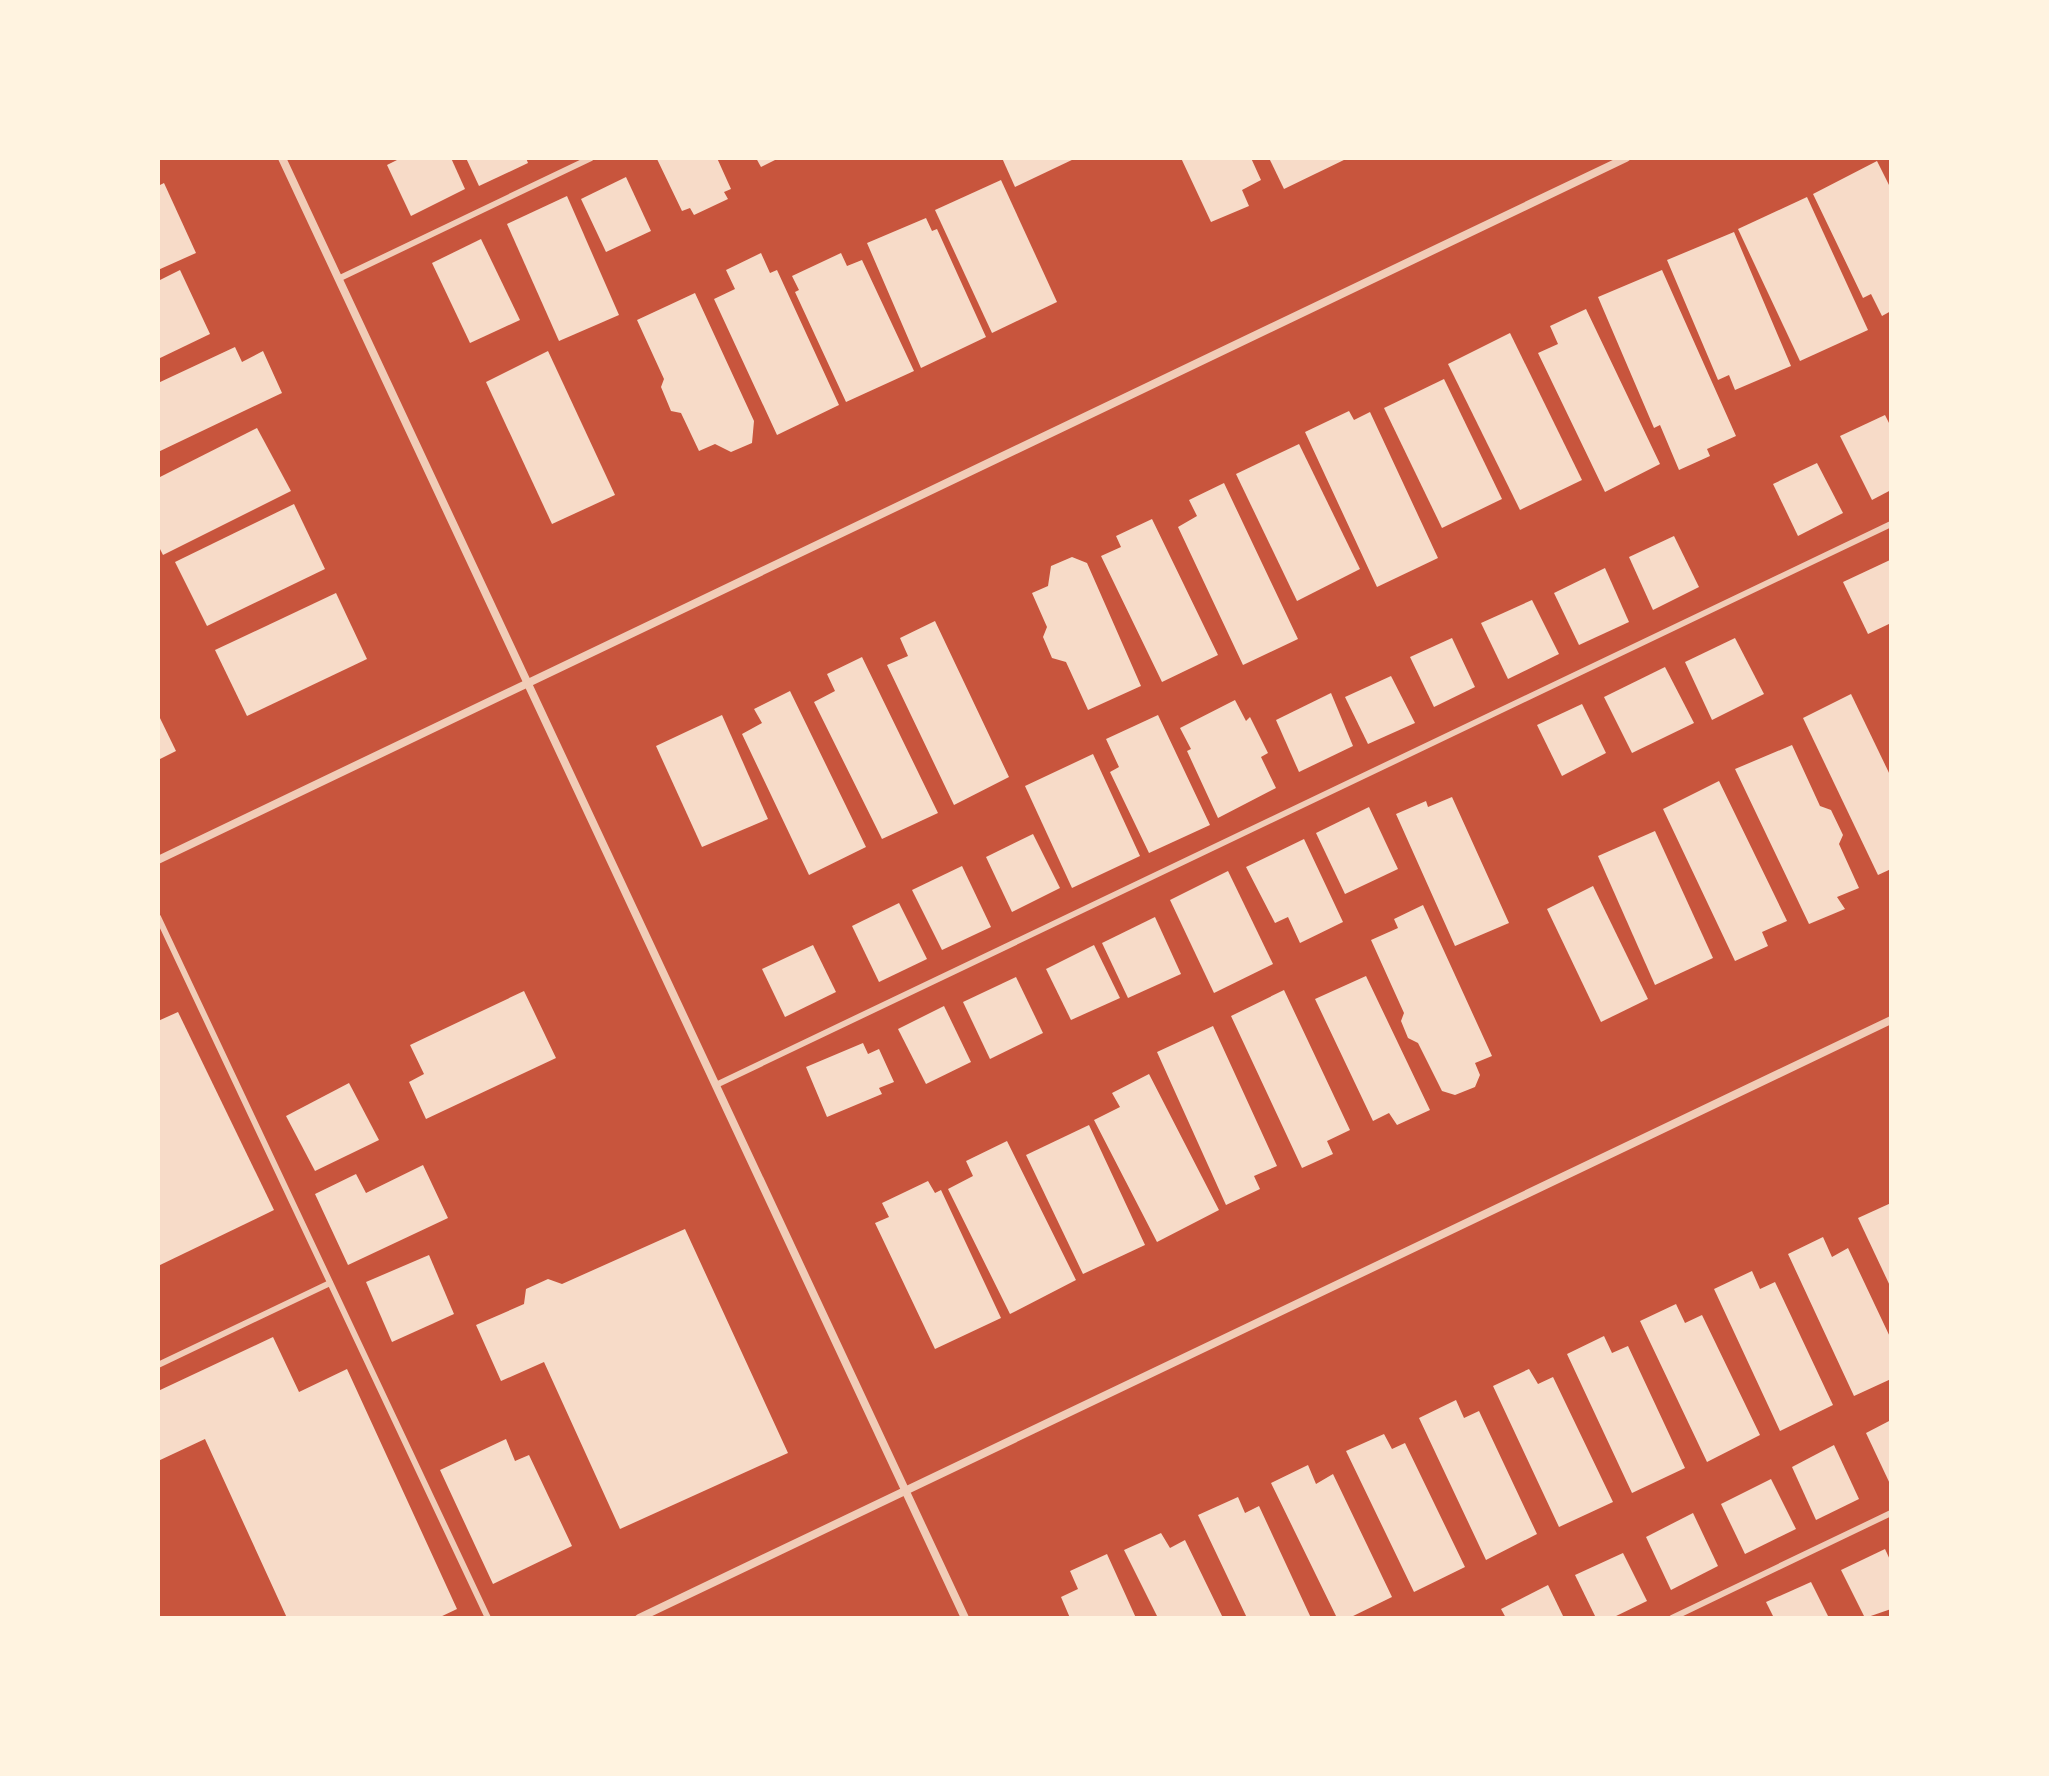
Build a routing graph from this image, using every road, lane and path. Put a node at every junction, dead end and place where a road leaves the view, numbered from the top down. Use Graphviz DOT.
graph roads {
  1 [pos="282,158"];
  2 [pos="591,158"];
  3 [pos="1626,158"];
  4 [pos="338,279"];
  5 [pos="1891,524"];
  6 [pos="526,682"];
  7 [pos="158,860"];
  8 [pos="158,917"];
  9 [pos="1891,1020"];
  10 [pos="716,1085"];
  11 [pos="330,1283"];
  12 [pos="158,1365"];
  13 [pos="905,1490"];
  14 [pos="1891,1513"];
  15 [pos="488,1618"];
  16 [pos="639,1618"];
  17 [pos="965,1618"];
  18 [pos="1672,1618"];
  1 -- 4 [label="street"];
  2 -- 4 [label="lane"];
  3 -- 6 [label="street"];
  4 -- 6 [label="street"];
  5 -- 10 [label="lane"];
  6 -- 7 [label="street"];
  6 -- 10 [label="street"];
  8 -- 11 [label="lane"];
  9 -- 13 [label="street"];
  10 -- 13 [label="street"];
  11 -- 12 [label="lane"];
  11 -- 15 [label="lane"];
  13 -- 16 [label="street"];
  13 -- 17 [label="street"];
  14 -- 18 [label="lane"];
}
